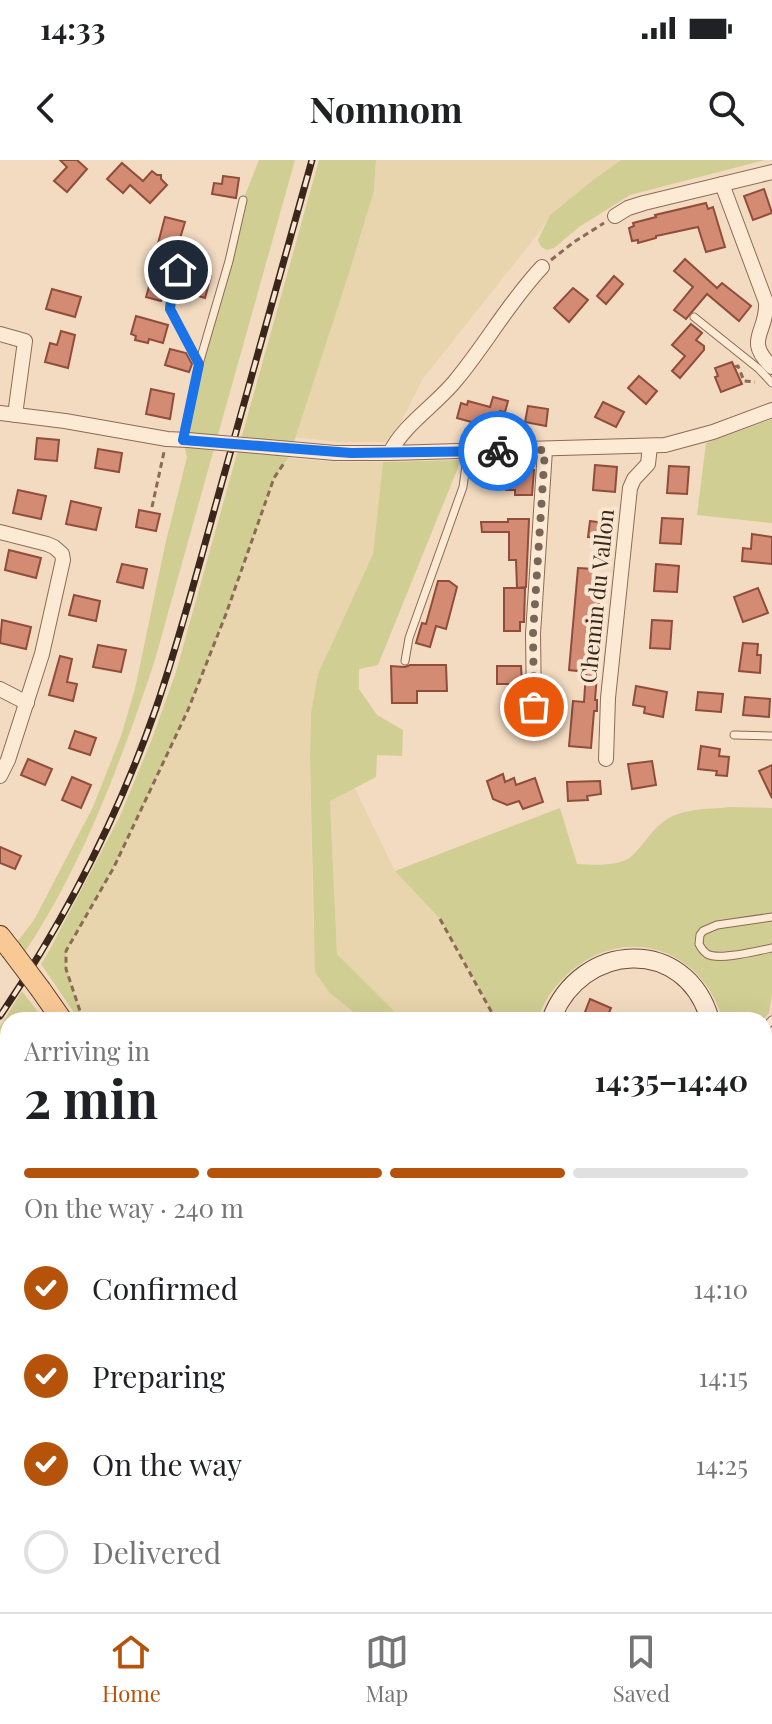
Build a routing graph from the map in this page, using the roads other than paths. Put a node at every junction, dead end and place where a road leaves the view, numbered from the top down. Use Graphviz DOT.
graph roads {
  1 [pos="772,172"];
  2 [pos="722,184"];
  3 [pos="243,200"];
  4 [pos="615,216"];
  5 [pos="182,250"];
  6 [pos="542,267"];
  7 [pos="694,317"];
  8 [pos="0,334"];
  9 [pos="199,364"];
  10 [pos="772,367"];
  11 [pos="772,383"];
  12 [pos="772,410"];
  13 [pos="8,414"];
  14 [pos="186,440"];
  15 [pos="650,446"];
  16 [pos="545,450"];
  17 [pos="468,451"];
  18 [pos="390,453"];
  19 [pos="0,532"];
  20 [pos="405,661"];
  21 [pos="0,689"];
  22 [pos="27,703"];
  23 [pos="534,707"];
  24 [pos="734,735"];
  25 [pos="772,736"];
  26 [pos="606,759"];
  27 [pos="0,776"];
  28 [pos="772,917"];
  29 [pos="5,943"];
  30 [pos="772,948"];
  31 [pos="56,1012"];
  32 [pos="554,1012"];
  33 [pos="707,1012"];
  1 -- 2 [label="street"];
  2 -- 4 [label="street"];
  2 -- 10 [label="street"];
  3 -- 9 [label="lane"];
  5 -- 9 [label="lane"];
  6 -- 18 [label="street"];
  7 -- 11 [label="lane"];
  8 -- 13 [label="street"];
  9 -- 14 [label="lane"];
  12 -- 15 [label="street"];
  13 -- 14 [label="street"];
  14 -- 18 [label="street, bridge"];
  15 -- 16 [label="street"];
  15 -- 26 [label="street, Chemin du Vallon"];
  16 -- 17 [label="street"];
  16 -- 23 [label="street"];
  17 -- 18 [label="street"];
  17 -- 20 [label="lane"];
  19 -- 22 [label="street"];
  21 -- 22 [label="street"];
  22 -- 27 [label="street"];
  24 -- 25 [label="lane"];
  28 -- 30 [label="lane"];
  29 -- 31 [label="main road, bridge"];
  32 -- 33 [label="main road"];
}
